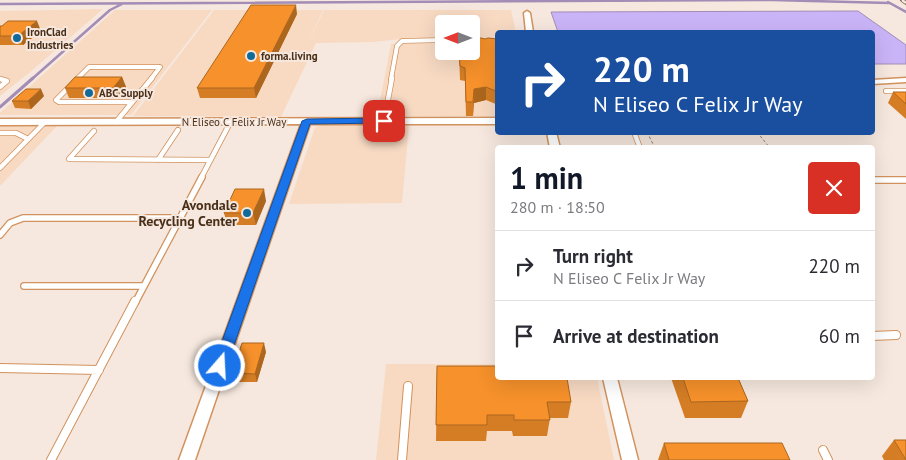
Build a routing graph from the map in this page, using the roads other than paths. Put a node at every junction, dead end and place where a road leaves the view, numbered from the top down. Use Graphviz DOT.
graph roads {
  1 [pos="527,13"];
  2 [pos="530,30"];
  3 [pos="435,40"];
  4 [pos="0,79"];
  5 [pos="906,80"];
  6 [pos="875,82"];
  7 [pos="0,87"];
  8 [pos="886,91"];
  9 [pos="906,91"];
  10 [pos="132,102"];
  11 [pos="231,121"];
  12 [pos="307,121"];
  13 [pos="384,121"];
  14 [pos="495,121"];
  15 [pos="0,122"];
  16 [pos="45,122"];
  17 [pos="116,122"];
  18 [pos="178,130"];
  19 [pos="94,131"];
  20 [pos="0,133"];
  21 [pos="28,139"];
  22 [pos="158,160"];
  23 [pos="210,160"];
  24 [pos="0,168"];
  25 [pos="875,180"];
  26 [pos="906,180"];
  27 [pos="180,218"];
  28 [pos="0,235"];
  29 [pos="24,286"];
  30 [pos="144,286"];
  31 [pos="896,335"];
  32 [pos="875,336"];
  33 [pos="0,368"];
  34 [pos="99,370"];
  35 [pos="610,380"];
  36 [pos="408,386"];
  37 [pos="823,450"];
  38 [pos="52,460"];
  39 [pos="187,460"];
  40 [pos="402,460"];
  41 [pos="630,460"];
  42 [pos="828,460"];
  1 -- 2 [label="street"];
  3 -- 13 [label="lane"];
  4 -- 7 [label="lane"];
  5 -- 6 [label="street"];
  8 -- 9 [label="lane"];
  10 -- 10 [label="lane"];
  10 -- 17 [label="lane"];
  11 -- 12 [label="street, N Eliseo C Felix Jr Way"];
  11 -- 17 [label="street, N Eliseo C Felix Jr Way"];
  11 -- 23 [label="lane"];
  12 -- 13 [label="street, N Eliseo C Felix Jr Way"];
  12 -- 39 [label="street"];
  13 -- 14 [label="street, N Eliseo C Felix Jr Way"];
  15 -- 16 [label="street, N Eliseo C Felix Jr Way"];
  16 -- 17 [label="street, N Eliseo C Felix Jr Way"];
  16 -- 21 [label="lane"];
  18 -- 22 [label="lane"];
  19 -- 22 [label="lane"];
  20 -- 21 [label="lane"];
  21 -- 24 [label="lane"];
  22 -- 23 [label="lane"];
  23 -- 27 [label="lane"];
  25 -- 26 [label="lane"];
  27 -- 28 [label="lane"];
  27 -- 30 [label="lane"];
  29 -- 30 [label="lane"];
  30 -- 34 [label="lane"];
  31 -- 32 [label="lane"];
  33 -- 34 [label="lane"];
  34 -- 38 [label="lane"];
  35 -- 41 [label="street"];
  36 -- 40 [label="lane"];
  37 -- 42 [label="lane"];
}
